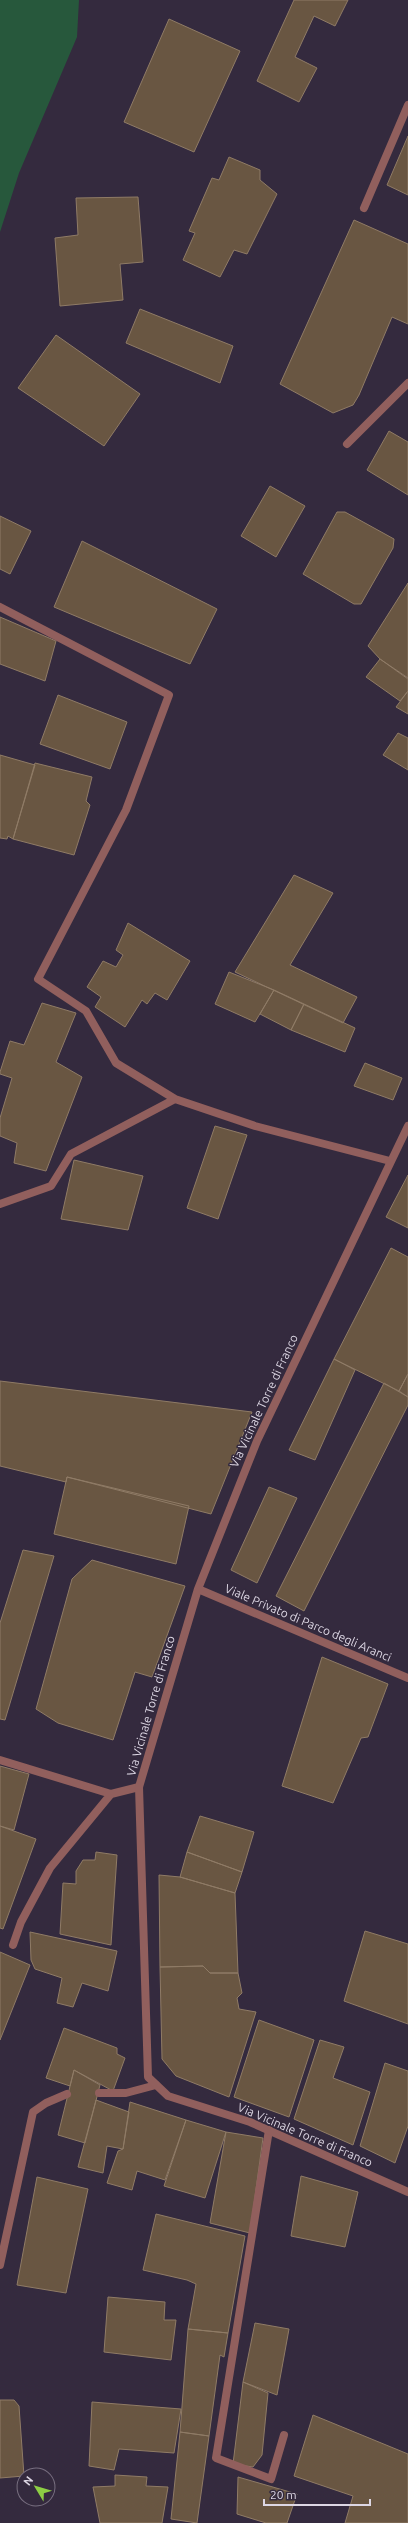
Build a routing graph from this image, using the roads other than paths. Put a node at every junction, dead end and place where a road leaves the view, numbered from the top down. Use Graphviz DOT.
graph roads {
  1 [pos="408,105"];
  2 [pos="364,208"];
  3 [pos="408,383"];
  4 [pos="347,444"];
  5 [pos="0,607"];
  6 [pos="174,1099"];
  7 [pos="408,1126"];
  8 [pos="390,1161"];
  9 [pos="0,1204"];
  10 [pos="198,1589"];
  11 [pos="408,1678"];
  12 [pos="0,1760"];
  13 [pos="139,1787"];
  14 [pos="111,1794"];
  15 [pos="13,1944"];
  16 [pos="156,2085"];
  17 [pos="99,2093"];
  18 [pos="67,2094"];
  19 [pos="270,2130"];
  20 [pos="408,2192"];
  21 [pos="0,2265"];
  22 [pos="284,2435"];
  1 -- 2 [label="street"];
  3 -- 4 [label="street"];
  5 -- 6 [label="street"];
  6 -- 8 [label="street"];
  6 -- 9 [label="street"];
  7 -- 8 [label="street, Via Vicinale Torre di Franco"];
  8 -- 10 [label="street, Via Vicinale Torre di Franco"];
  10 -- 11 [label="street, Viale Privato di Parco degli Aranci"];
  10 -- 13 [label="street, Via Vicinale Torre di Franco"];
  12 -- 14 [label="street"];
  13 -- 14 [label="street"];
  13 -- 16 [label="street, Via Vicinale Torre di Franco"];
  14 -- 15 [label="street"];
  16 -- 17 [label="street"];
  16 -- 19 [label="street, Via Vicinale Torre di Franco"];
  18 -- 21 [label="street"];
  19 -- 20 [label="street, Via Vicinale Torre di Franco"];
  19 -- 22 [label="street"];
}
